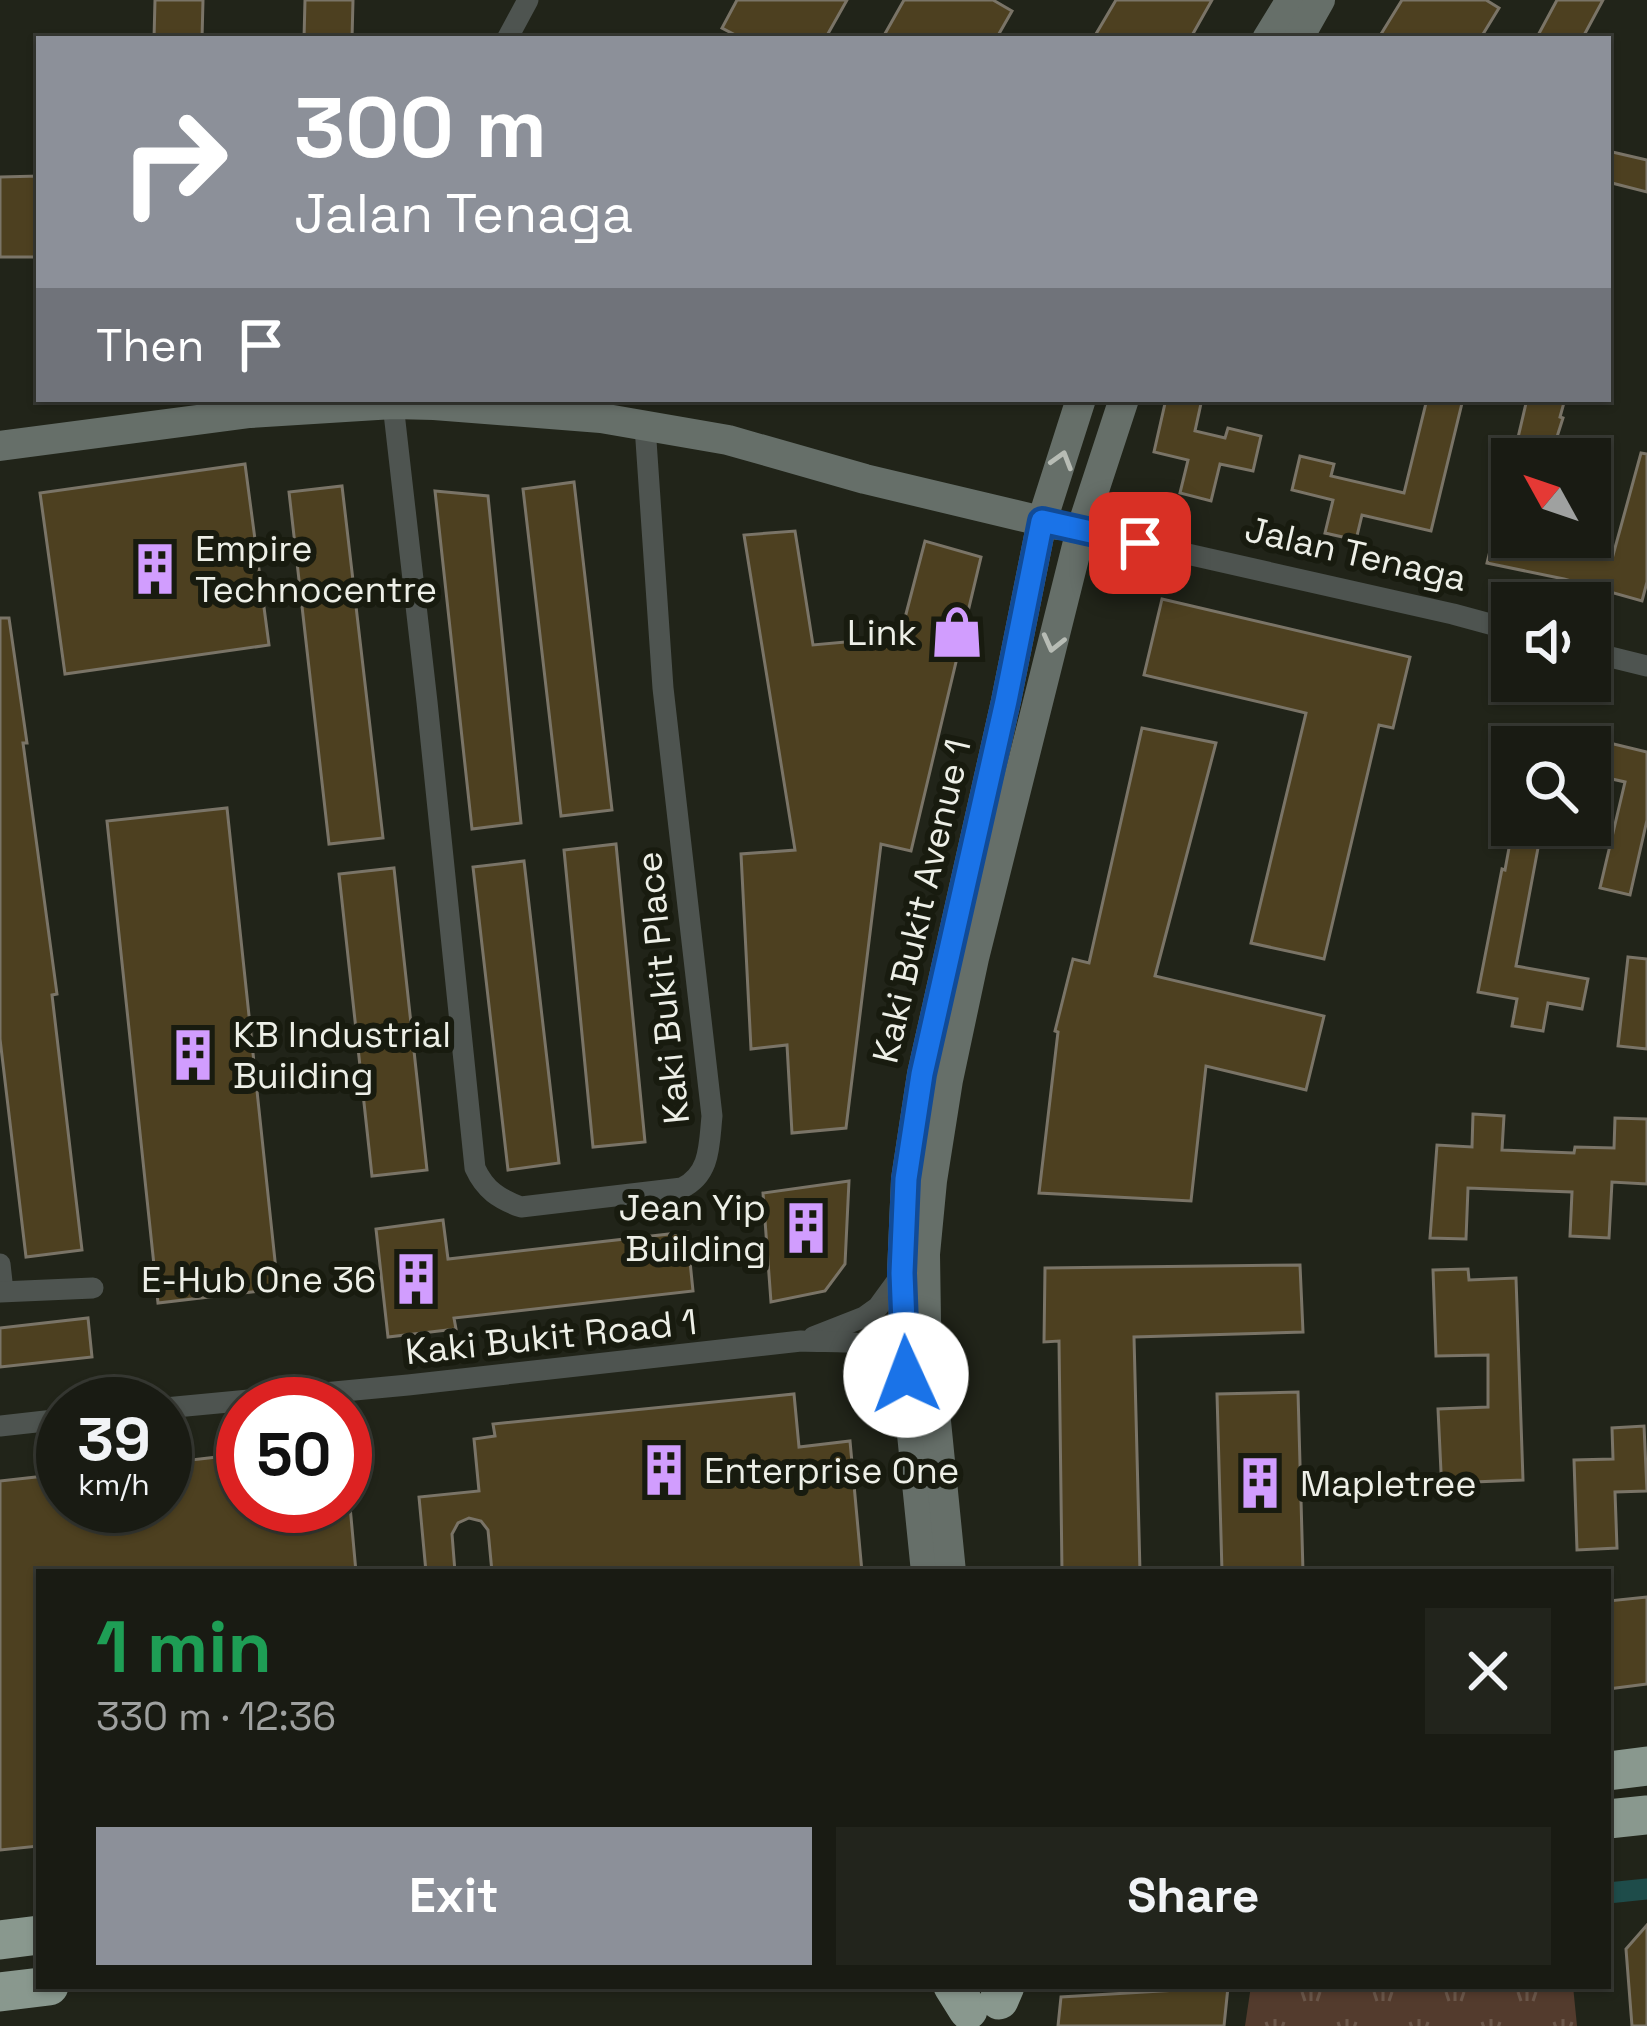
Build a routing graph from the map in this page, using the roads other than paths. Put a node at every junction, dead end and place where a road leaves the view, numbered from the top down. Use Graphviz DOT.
graph roads {
  1 [pos="528,0"];
  2 [pos="1291,0"];
  3 [pos="1320,0"];
  4 [pos="509,36"];
  5 [pos="1269,36"];
  6 [pos="1300,36"];
  7 [pos="435,402"];
  8 [pos="1080,402"];
  9 [pos="1123,402"];
  10 [pos="393,404"];
  11 [pos="645,426"];
  12 [pos="0,446"];
  13 [pos="1042,521"];
  14 [pos="1081,530"];
  15 [pos="1491,624"];
  16 [pos="1611,657"];
  17 [pos="1647,666"];
  18 [pos="0,1264"];
  19 [pos="902,1273"];
  20 [pos="93,1288"];
  21 [pos="2,1291"];
  22 [pos="801,1341"];
  23 [pos="906,1375"];
  24 [pos="192,1405"];
  25 [pos="36,1422"];
  26 [pos="0,1426"];
  27 [pos="926,1569"];
  28 [pos="951,1569"];
  29 [pos="1647,1766"];
  30 [pos="1611,1771"];
  31 [pos="1647,1815"];
  32 [pos="1611,1819"];
  33 [pos="36,1936"];
  34 [pos="0,1940"];
  35 [pos="36,1988"];
  36 [pos="0,1992"];
  1 -- 4 [label="street"];
  2 -- 5 [label="main road"];
  3 -- 6 [label="main road"];
  7 -- 10 [label="main road, Jalan Tenaga"];
  7 -- 11 [label="main road, Jalan Tenaga"];
  13 -- 8 [label="main road, Kaki Bukit Avenue 1, one-way"];
  9 -- 14 [label="main road, Kaki Bukit Avenue 1"];
  10 -- 11 [label="street, Kaki Bukit Place"];
  10 -- 12 [label="main road, Jalan Tenaga"];
  11 -- 13 [label="main road, Jalan Tenaga"];
  13 -- 14 [label="main road, Jalan Tenaga"];
  13 -- 19 [label="main road, Kaki Bukit Avenue 1"];
  14 -- 15 [label="street, Jalan Tenaga"];
  14 -- 28 [label="main road, Kaki Bukit Avenue 1, one-way"];
  16 -- 17 [label="street"];
  18 -- 21 [label="street"];
  19 -- 22 [label="street, Kaki Bukit Road 1"];
  19 -- 23 [label="main road, Kaki Bukit Avenue 1"];
  20 -- 21 [label="street"];
  22 -- 23 [label="street, Kaki Bukit Road 1"];
  22 -- 24 [label="street, Kaki Bukit Road 1"];
  23 -- 27 [label="main road, Kaki Bukit Avenue 1"];
  25 -- 26 [label="street"];
  29 -- 30 [label="highway"];
  31 -- 32 [label="highway"];
  33 -- 34 [label="highway"];
  35 -- 36 [label="highway"];
}
